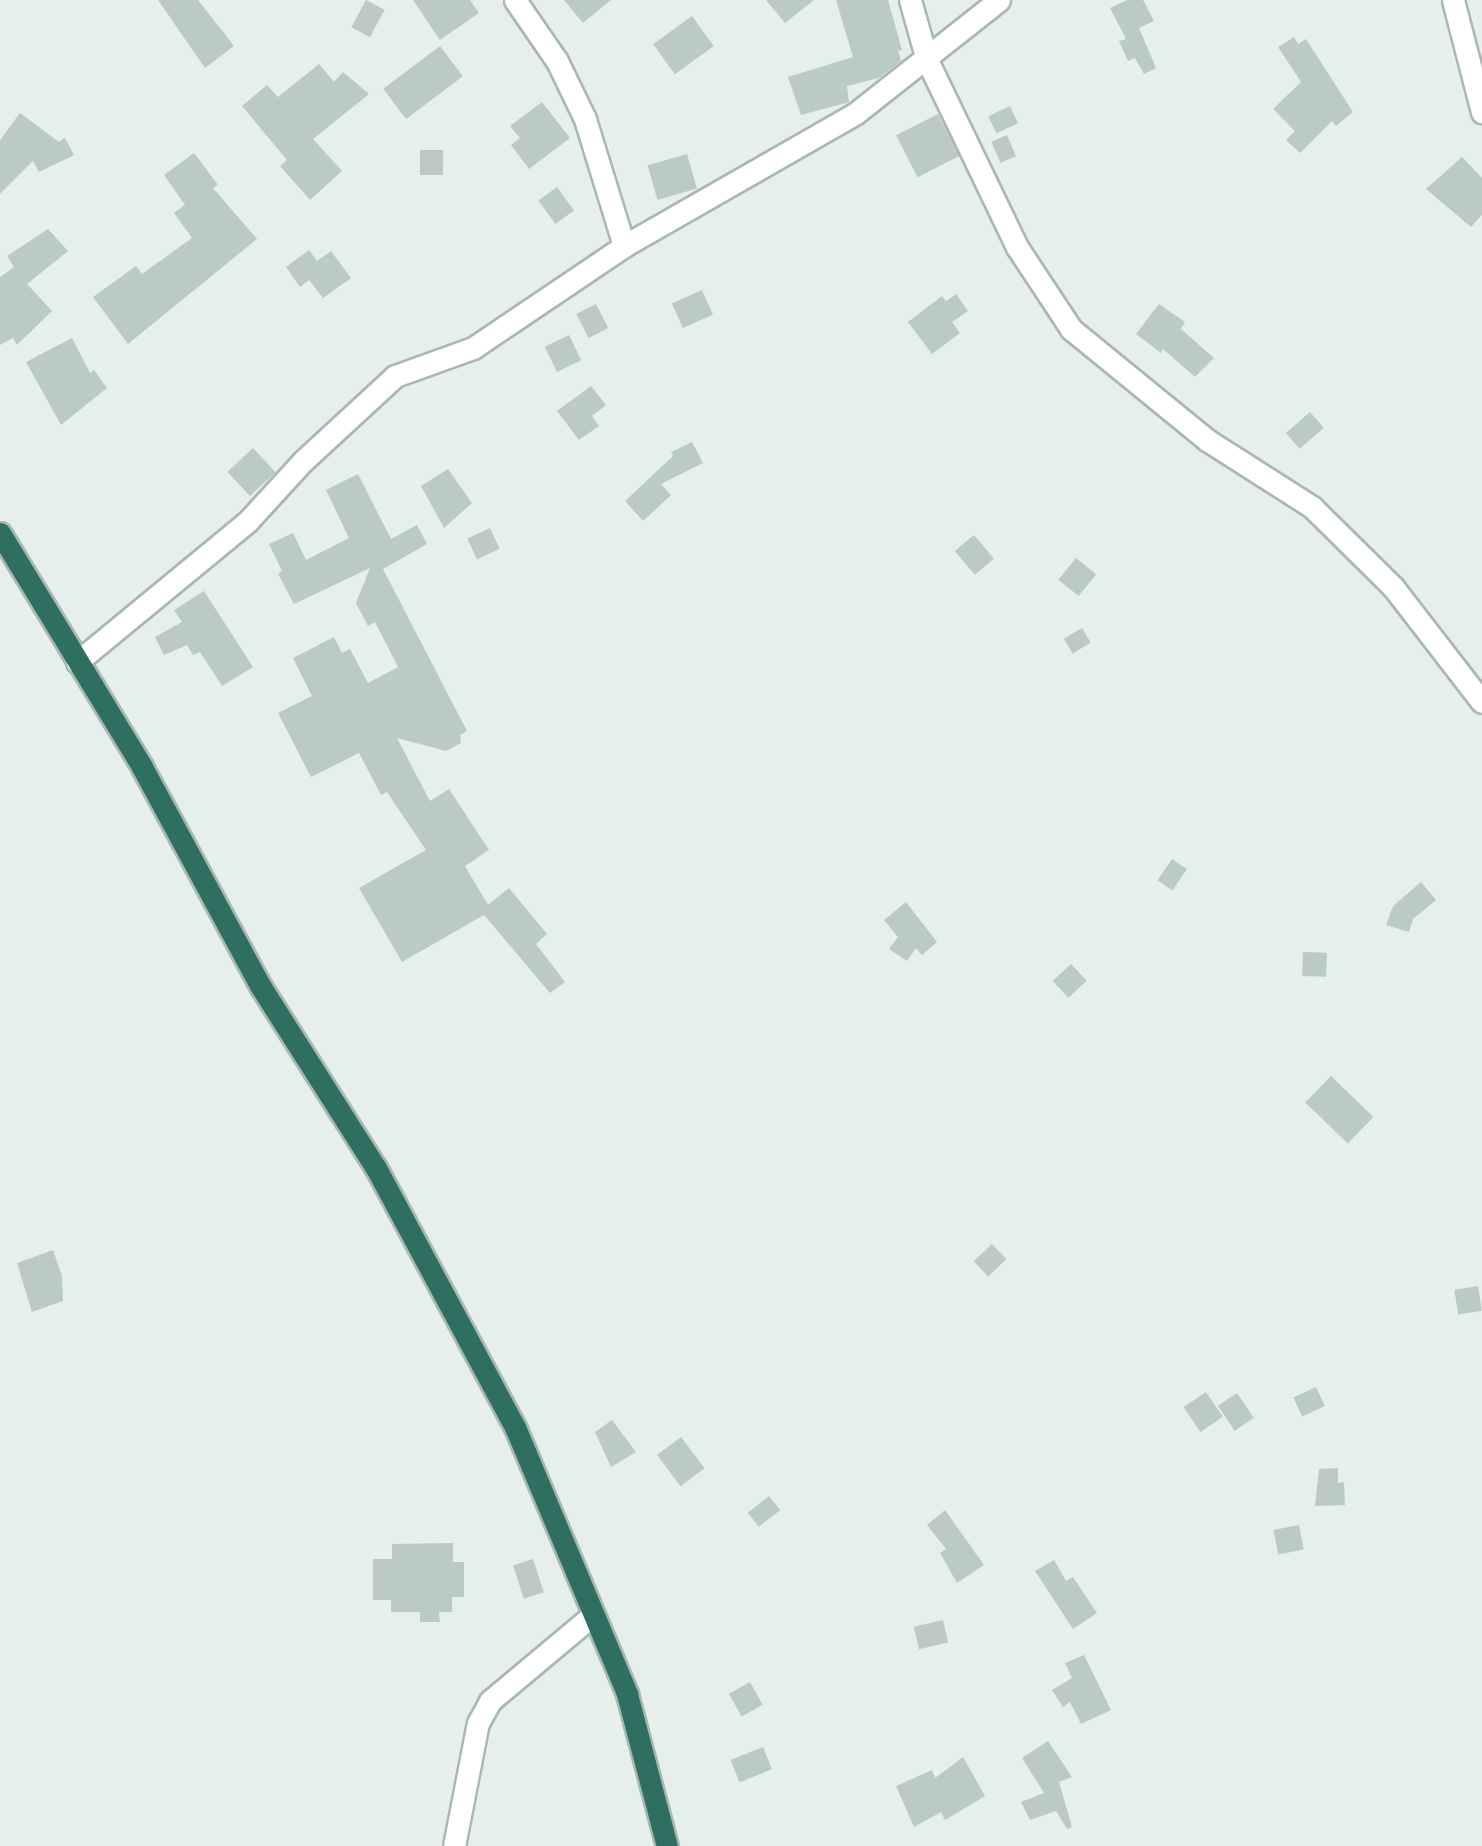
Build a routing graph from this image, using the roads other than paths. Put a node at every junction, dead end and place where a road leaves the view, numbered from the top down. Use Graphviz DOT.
graph roads {
  1 [pos="515,0"];
  2 [pos="910,0"];
  3 [pos="999,0"];
  4 [pos="1453,0"];
  5 [pos="927,60"];
  6 [pos="1482,112"];
  7 [pos="624,246"];
  8 [pos="0,533"];
  9 [pos="77,662"];
  10 [pos="1482,702"];
  11 [pos="593,1615"];
  12 [pos="454,1846"];
  13 [pos="667,1846"];
  1 -- 7 [label="street"];
  2 -- 5 [label="street"];
  3 -- 5 [label="street"];
  4 -- 6 [label="street"];
  5 -- 7 [label="street"];
  5 -- 10 [label="street"];
  7 -- 9 [label="street"];
  8 -- 9 [label="highway"];
  9 -- 11 [label="highway"];
  11 -- 12 [label="street"];
  11 -- 13 [label="highway"];
}
